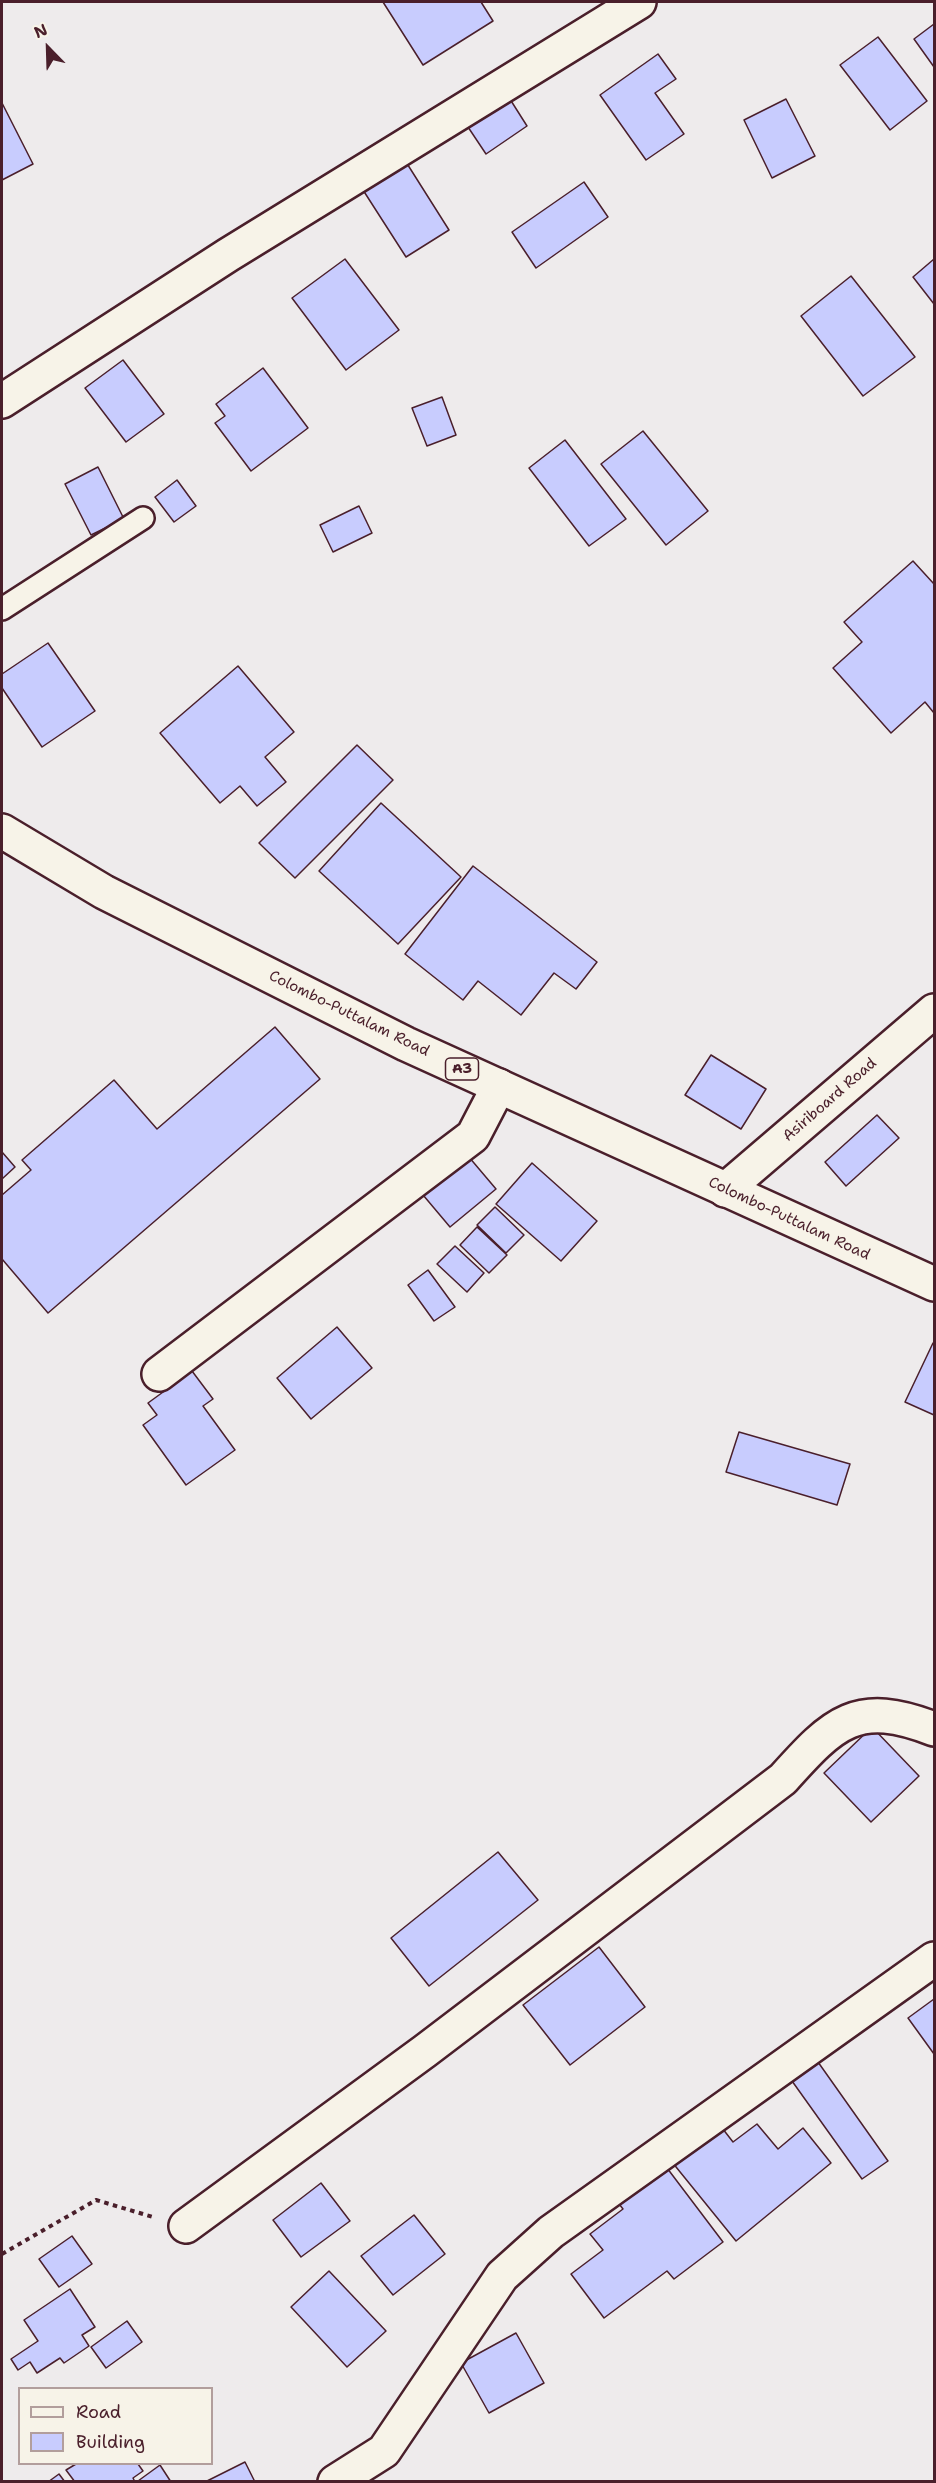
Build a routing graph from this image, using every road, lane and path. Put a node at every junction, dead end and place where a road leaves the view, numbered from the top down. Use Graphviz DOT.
graph roads {
  1 [pos="639,2"];
  2 [pos="2,401"];
  3 [pos="143,518"];
  4 [pos="2,609"];
  5 [pos="2,831"];
  6 [pos="934,1011"];
  7 [pos="499,1086"];
  8 [pos="725,1190"];
  9 [pos="934,1284"];
  10 [pos="159,1374"];
  11 [pos="934,1729"];
  12 [pos="934,1959"];
  13 [pos="186,2226"];
  14 [pos="2,2254"];
  15 [pos="335,2481"];
  1 -- 2 [label="main road"];
  3 -- 4 [label="lane"];
  5 -- 7 [label="main road, Colombo-Puttalam Road / A3"];
  6 -- 8 [label="main road, Asiriboard Road"];
  7 -- 8 [label="main road, Colombo-Puttalam Road / A3"];
  7 -- 10 [label="main road"];
  8 -- 9 [label="main road, Colombo-Puttalam Road / A3"];
  11 -- 13 [label="main road"];
  12 -- 15 [label="main road"];
  13 -- 14 [label="path"];
}
